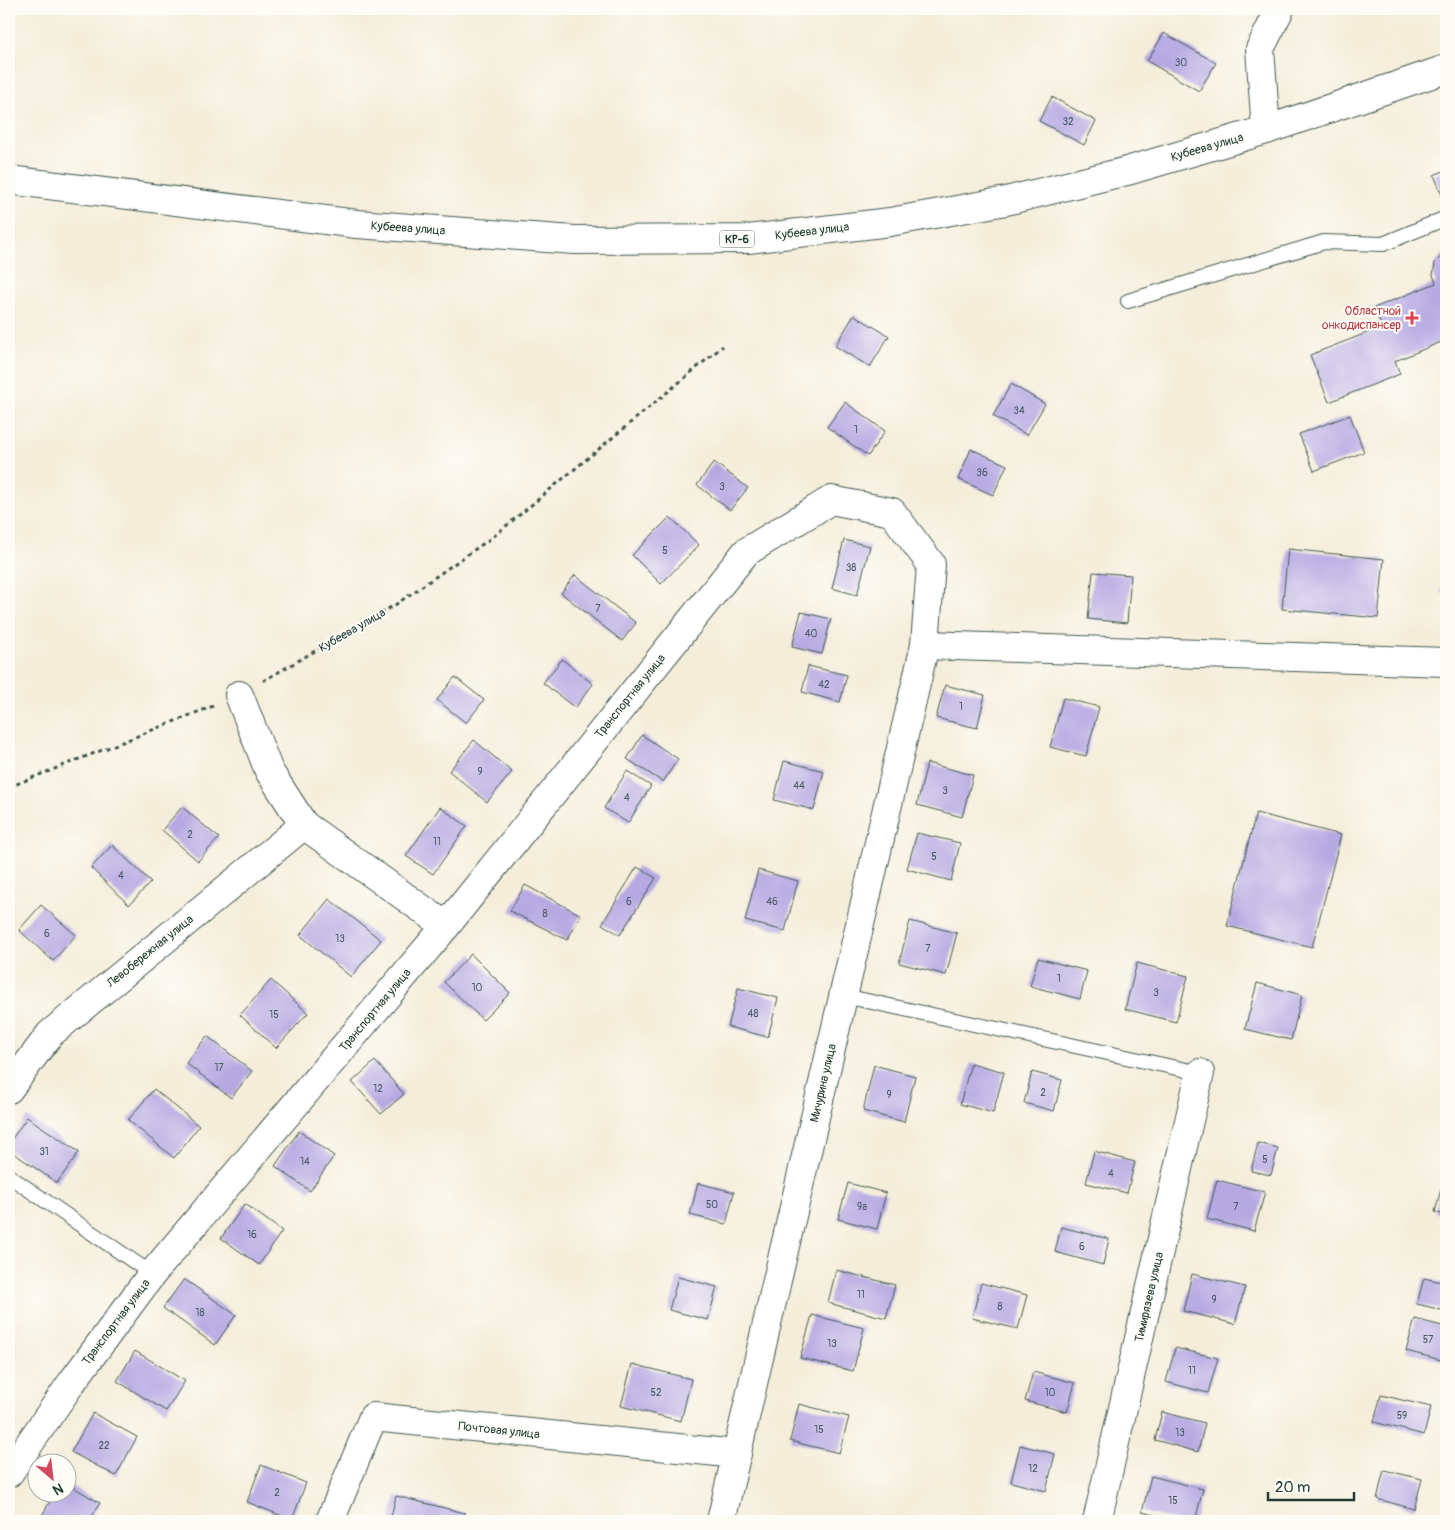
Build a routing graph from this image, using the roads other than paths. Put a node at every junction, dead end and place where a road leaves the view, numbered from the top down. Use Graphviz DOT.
graph roads {
  1 [pos="1280,9"];
  2 [pos="1446,69"];
  3 [pos="1266,130"];
  4 [pos="9,180"];
  5 [pos="1446,218"];
  6 [pos="1128,301"];
  7 [pos="925,645"];
  8 [pos="1446,662"];
  9 [pos="239,695"];
  10 [pos="304,825"];
  11 [pos="446,926"];
  12 [pos="844,996"];
  13 [pos="1200,1073"];
  14 [pos="9,1089"];
  15 [pos="9,1176"];
  16 [pos="152,1274"];
  17 [pos="737,1454"];
  18 [pos="9,1473"];
  19 [pos="330,1521"];
  20 [pos="722,1521"];
  21 [pos="1097,1521"];
  1 -- 3 [label="main road"];
  2 -- 3 [label="main road, Кубеева улица / KP-6"];
  3 -- 4 [label="main road, Кубеева улица / KP-6"];
  5 -- 6 [label="lane"];
  7 -- 8 [label="main road"];
  7 -- 11 [label="main road, Транспортная улица"];
  7 -- 12 [label="main road, Мичурина улица"];
  9 -- 10 [label="main road"];
  10 -- 11 [label="main road"];
  10 -- 14 [label="main road, Левобережная улица"];
  11 -- 16 [label="main road, Транспортная улица"];
  12 -- 13 [label="lane"];
  12 -- 17 [label="main road, Мичурина улица"];
  13 -- 21 [label="main road, Тимирязева улица"];
  15 -- 16 [label="lane"];
  16 -- 18 [label="main road, Транспортная улица"];
  17 -- 19 [label="main road, Почтовая улица"];
  17 -- 20 [label="main road, Мичурина улица"];
}
